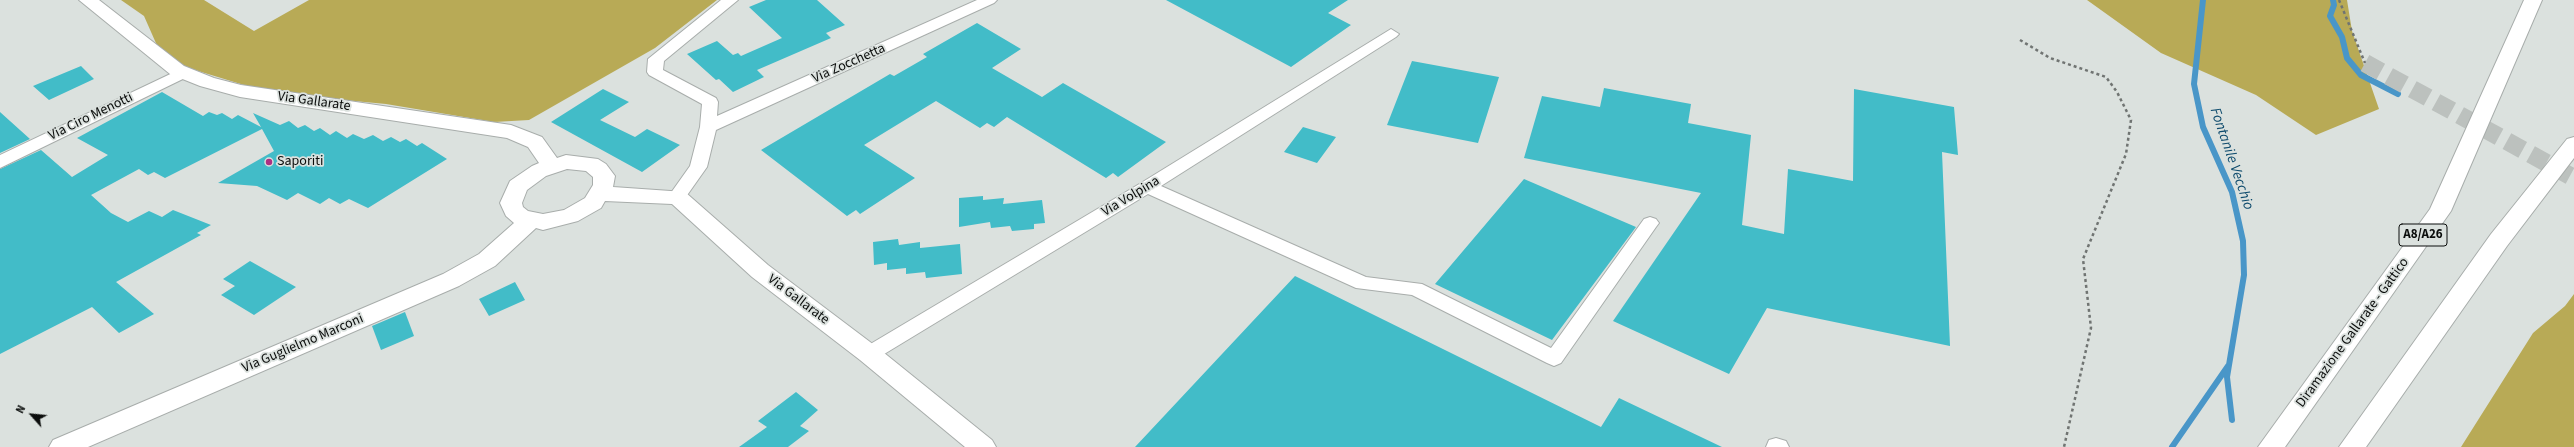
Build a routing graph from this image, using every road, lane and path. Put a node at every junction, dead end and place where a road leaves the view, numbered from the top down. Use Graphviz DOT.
graph roads {
  1 [pos="88,0"];
  2 [pos="730,0"];
  3 [pos="989,0"];
  4 [pos="2339,0"];
  5 [pos="2533,0"];
  6 [pos="1390,34"];
  7 [pos="2020,40"];
  8 [pos="2365,63"];
  9 [pos="183,73"];
  10 [pos="708,127"];
  11 [pos="2574,144"];
  12 [pos="0,162"];
  13 [pos="552,166"];
  14 [pos="1147,187"];
  15 [pos="600,194"];
  16 [pos="678,197"];
  17 [pos="531,220"];
  18 [pos="1650,223"];
  19 [pos="869,354"];
  20 [pos="62,447"];
  21 [pos="983,447"];
  22 [pos="2064,447"];
  23 [pos="2271,447"];
  24 [pos="2352,447"];
  1 -- 9 [label="main road, Via Gallarate"];
  2 -- 10 [label="street"];
  3 -- 10 [label="street, Via Zocchetta"];
  4 -- 8 [label="path"];
  5 -- 23 [label="main road, Diramazione Gallarate - Gattico / A8/A26"];
  6 -- 14 [label="street, Via Volpina"];
  7 -- 22 [label="path"];
  9 -- 12 [label="street, Via Ciro Menotti"];
  9 -- 13 [label="main road, Via Gallarate"];
  10 -- 16 [label="street"];
  11 -- 24 [label="main road"];
  13 -- 15 [label="main road"];
  13 -- 17 [label="main road"];
  14 -- 18 [label="street"];
  14 -- 19 [label="street, Via Volpina"];
  15 -- 16 [label="main road"];
  15 -- 17 [label="main road"];
  16 -- 19 [label="main road, Via Gallarate"];
  17 -- 20 [label="main road, Via Guglielmo Marconi"];
  19 -- 21 [label="main road, Via Gallarate"];
}
